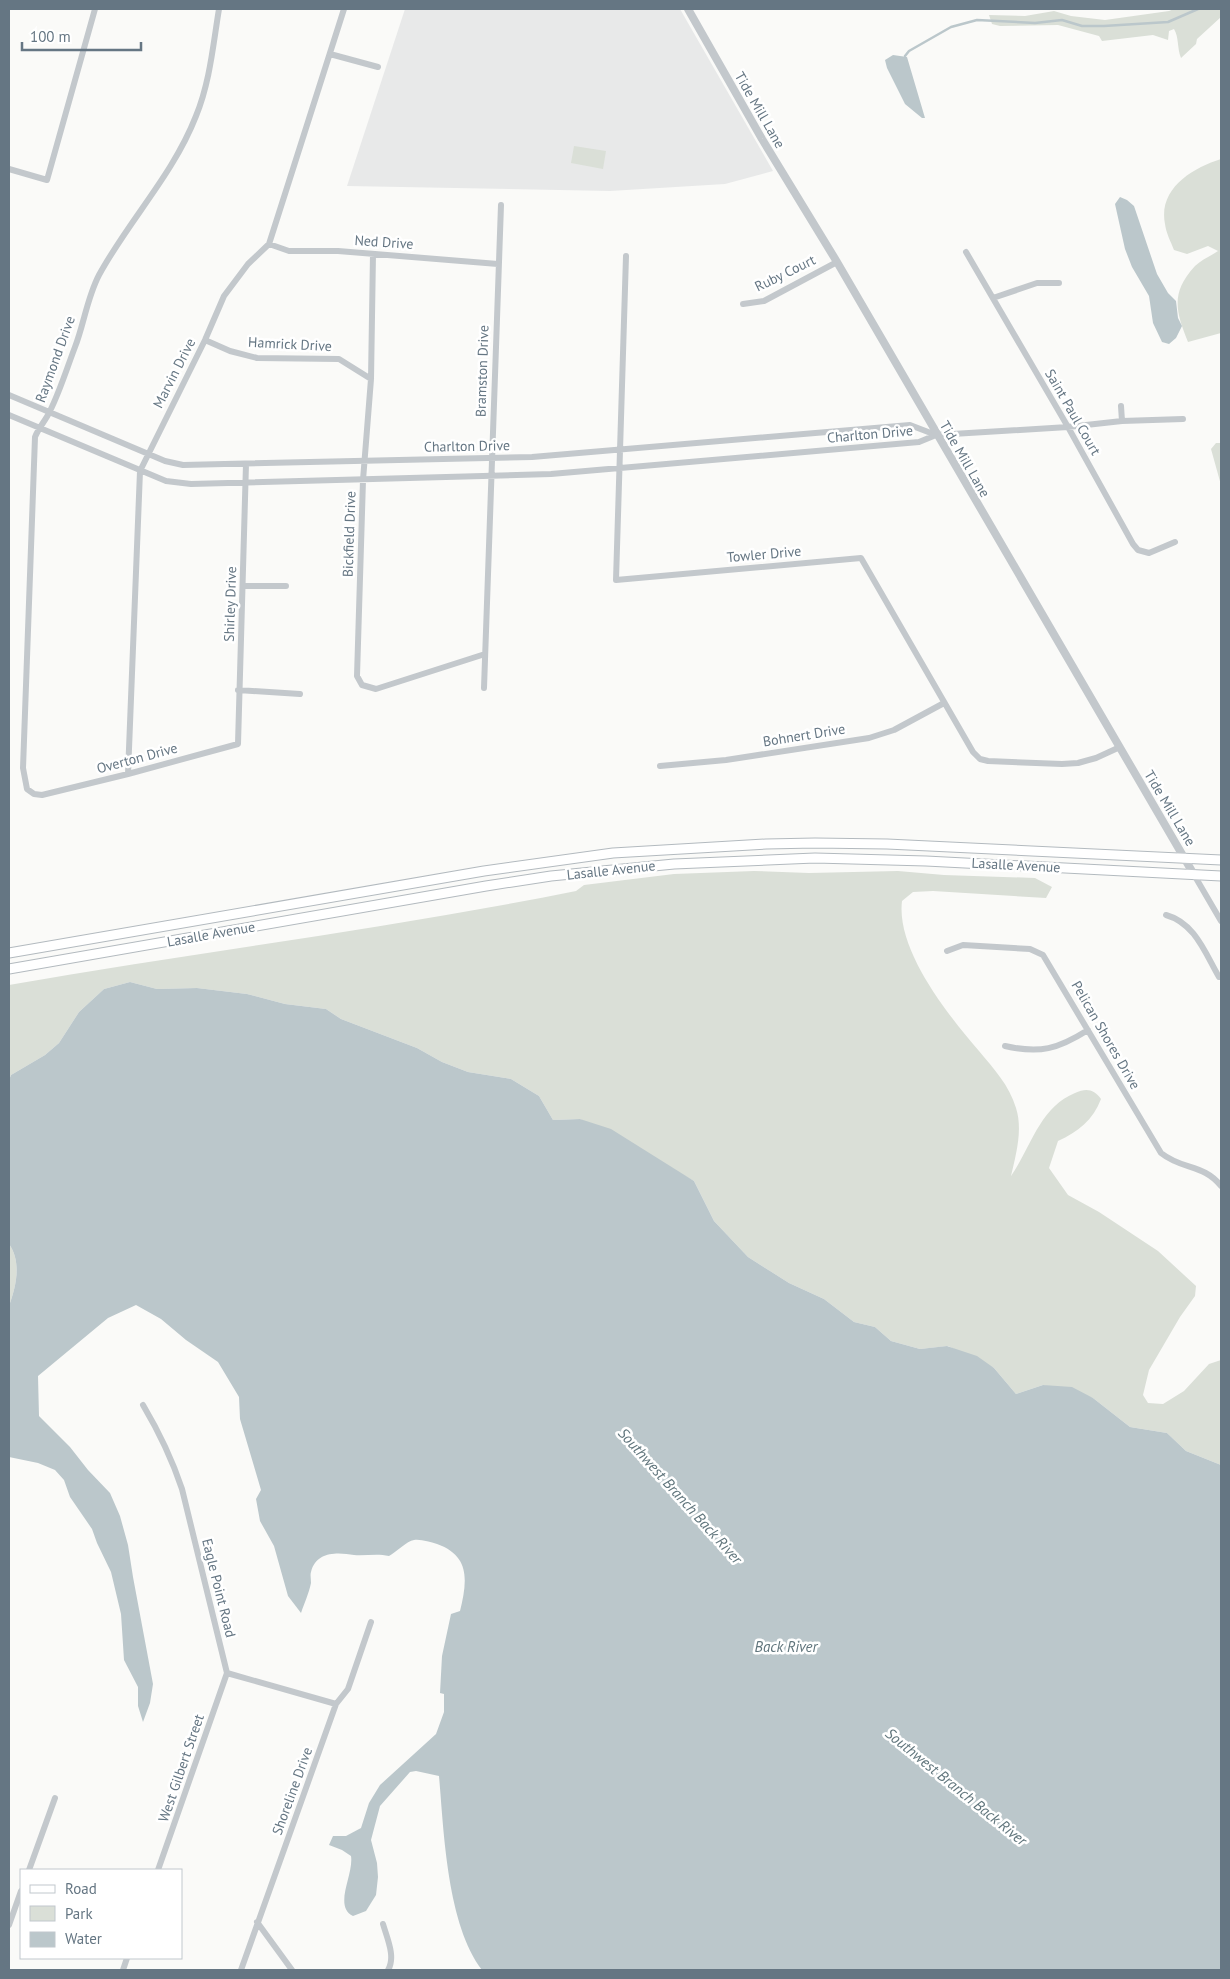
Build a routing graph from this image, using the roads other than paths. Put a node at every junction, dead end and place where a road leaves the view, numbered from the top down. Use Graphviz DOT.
graph roads {
  1 [pos="95,9"];
  2 [pos="219,9"];
  3 [pos="344,9"];
  4 [pos="688,9"];
  5 [pos="330,54"];
  6 [pos="378,67"];
  7 [pos="9,169"];
  8 [pos="501,205"];
  9 [pos="269,244"];
  10 [pos="966,252"];
  11 [pos="373,254"];
  12 [pos="626,256"];
  13 [pos="837,262"];
  14 [pos="498,264"];
  15 [pos="1059,283"];
  16 [pos="993,298"];
  17 [pos="743,304"];
  18 [pos="205,340"];
  19 [pos="370,379"];
  20 [pos="9,395"];
  21 [pos="1121,406"];
  22 [pos="50,412"];
  23 [pos="9,415"];
  24 [pos="1183,419"];
  25 [pos="1122,422"];
  26 [pos="1068,427"];
  27 [pos="39,428"];
  28 [pos="936,434"];
  29 [pos="620,450"];
  30 [pos="148,454"];
  31 [pos="491,458"];
  32 [pos="364,461"];
  33 [pos="246,464"];
  34 [pos="619,468"];
  35 [pos="140,471"];
  36 [pos="490,477"];
  37 [pos="364,480"];
  38 [pos="246,483"];
  39 [pos="1175,542"];
  40 [pos="243,586"];
  41 [pos="286,586"];
  42 [pos="485,654"];
  43 [pos="484,688"];
  44 [pos="238,690"];
  45 [pos="300,694"];
  46 [pos="944,702"];
  47 [pos="238,744"];
  48 [pos="1120,747"];
  49 [pos="660,766"];
  50 [pos="128,774"];
  51 [pos="42,795"];
  52 [pos="1185,857"];
  53 [pos="1221,860"];
  54 [pos="1193,873"];
  55 [pos="1221,876"];
  56 [pos="1166,915"];
  57 [pos="1221,921"];
  58 [pos="947,951"];
  59 [pos="9,954"];
  60 [pos="9,969"];
  61 [pos="1221,976"];
  62 [pos="1088,1030"];
  63 [pos="1006,1046"];
  64 [pos="1221,1186"];
  65 [pos="143,1405"];
  66 [pos="371,1622"];
  67 [pos="227,1673"];
  68 [pos="336,1704"];
  69 [pos="55,1798"];
  70 [pos="29,1869"];
  71 [pos="158,1869"];
  72 [pos="20,1894"];
  73 [pos="258,1922"];
  74 [pos="383,1924"];
  75 [pos="9,1925"];
  76 [pos="241,1970"];
  77 [pos="292,1970"];
  78 [pos="388,1970"];
  1 -- 7 [label="street"];
  2 -- 22 [label="street, Raymond Drive"];
  3 -- 5 [label="street, Marvin Drive"];
  4 -- 13 [label="street, Tide Mill Lane"];
  5 -- 6 [label="street"];
  5 -- 9 [label="street, Marvin Drive"];
  8 -- 14 [label="street, Bramston Drive"];
  9 -- 11 [label="street, Ned Drive"];
  9 -- 18 [label="street, Marvin Drive"];
  10 -- 16 [label="street, Saint Paul Court"];
  11 -- 14 [label="street, Ned Drive"];
  11 -- 19 [label="street, Bickfield Drive"];
  12 -- 29 [label="street, Towler Drive"];
  13 -- 17 [label="street, Ruby Court"];
  13 -- 28 [label="street, Tide Mill Lane"];
  14 -- 31 [label="street, Bramston Drive"];
  15 -- 16 [label="street"];
  16 -- 26 [label="street, Saint Paul Court"];
  18 -- 19 [label="street, Hamrick Drive"];
  18 -- 30 [label="street, Marvin Drive"];
  19 -- 32 [label="street, Bickfield Drive"];
  20 -- 22 [label="street, Charlton Drive"];
  21 -- 25 [label="street"];
  22 -- 27 [label="street, Raymond Drive"];
  22 -- 30 [label="street, Charlton Drive"];
  23 -- 27 [label="street, Charlton Drive"];
  24 -- 25 [label="street, Charlton Drive"];
  25 -- 26 [label="street, Charlton Drive"];
  26 -- 28 [label="street, Charlton Drive"];
  26 -- 39 [label="street, Saint Paul Court"];
  27 -- 35 [label="street, Charlton Drive"];
  27 -- 51 [label="street, Raymond Drive"];
  28 -- 29 [label="street, Charlton Drive"];
  28 -- 34 [label="street, Charlton Drive"];
  28 -- 48 [label="street, Tide Mill Lane"];
  29 -- 31 [label="street, Charlton Drive"];
  29 -- 34 [label="street, Towler Drive"];
  30 -- 33 [label="street, Charlton Drive"];
  30 -- 35 [label="street, Marvin Drive"];
  31 -- 32 [label="street, Charlton Drive"];
  31 -- 36 [label="street, Bramston Drive"];
  32 -- 33 [label="street, Charlton Drive"];
  32 -- 37 [label="street, Bickfield Drive"];
  33 -- 38 [label="street, Shirley Drive"];
  34 -- 36 [label="street, Charlton Drive"];
  34 -- 46 [label="street, Towler Drive"];
  35 -- 38 [label="street, Charlton Drive"];
  35 -- 50 [label="street, Marvin Drive"];
  36 -- 37 [label="street, Charlton Drive"];
  36 -- 42 [label="street, Bramston Drive"];
  37 -- 38 [label="street, Charlton Drive"];
  37 -- 42 [label="street, Bickfield Drive"];
  38 -- 40 [label="street, Shirley Drive"];
  40 -- 41 [label="street"];
  40 -- 44 [label="street, Shirley Drive"];
  42 -- 43 [label="street, Bramston Drive"];
  44 -- 45 [label="street"];
  44 -- 47 [label="street, Shirley Drive"];
  46 -- 48 [label="street, Towler Drive"];
  46 -- 49 [label="street, Bohnert Drive"];
  47 -- 50 [label="street, Overton Drive"];
  48 -- 52 [label="street, Tide Mill Lane"];
  50 -- 51 [label="street, Overton Drive"];
  52 -- 53 [label="main road, Lasalle Avenue"];
  52 -- 54 [label="street, Tide Mill Lane"];
  52 -- 59 [label="main road, Lasalle Avenue"];
  54 -- 55 [label="main road, Lasalle Avenue"];
  54 -- 57 [label="street, Tide Mill Lane"];
  54 -- 60 [label="main road, Lasalle Avenue"];
  56 -- 61 [label="street"];
  58 -- 62 [label="street, Pelican Shores Drive"];
  62 -- 63 [label="street"];
  62 -- 64 [label="street, Pelican Shores Drive"];
  65 -- 67 [label="street, Eagle Point Road"];
  66 -- 68 [label="street, Shoreline Drive"];
  67 -- 68 [label="street"];
  67 -- 71 [label="street, West Gilbert Street"];
  68 -- 73 [label="street, Shoreline Drive"];
  69 -- 70 [label="street"];
  72 -- 75 [label="street"];
  73 -- 76 [label="street, Shoreline Drive"];
  73 -- 77 [label="street"];
  74 -- 78 [label="street"];
}
